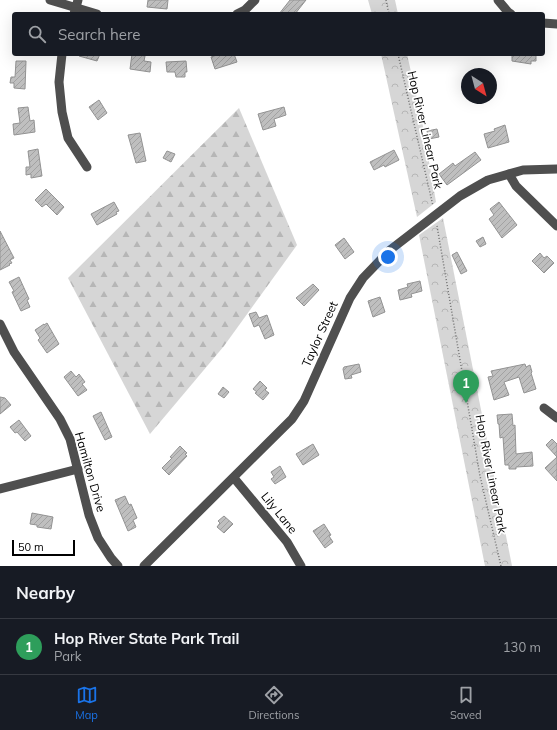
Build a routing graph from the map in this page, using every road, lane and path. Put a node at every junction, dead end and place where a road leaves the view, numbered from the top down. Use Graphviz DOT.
graph roads {
  1 [pos="50,0"];
  2 [pos="255,0"];
  3 [pos="386,0"];
  4 [pos="498,0"];
  5 [pos="76,7"];
  6 [pos="91,12"];
  7 [pos="241,12"];
  8 [pos="389,12"];
  9 [pos="508,12"];
  10 [pos="545,23"];
  11 [pos="557,24"];
  12 [pos="62,56"];
  13 [pos="398,56"];
  14 [pos="87,167"];
  15 [pos="557,169"];
  16 [pos="509,174"];
  17 [pos="434,210"];
  18 [pos="436,221"];
  19 [pos="557,226"];
  20 [pos="0,324"];
  21 [pos="544,408"];
  22 [pos="557,418"];
  23 [pos="78,469"];
  24 [pos="234,478"];
  25 [pos="0,489"];
  26 [pos="118,566"];
  27 [pos="144,566"];
  28 [pos="301,566"];
  29 [pos="501,566"];
  1 -- 5 [label="street"];
  2 -- 7 [label="street"];
  3 -- 8 [label="path"];
  4 -- 9 [label="street"];
  5 -- 6 [label="street"];
  10 -- 11 [label="street"];
  12 -- 14 [label="street"];
  13 -- 17 [label="path, Hop River Linear Park"];
  15 -- 16 [label="street, Taylor Street"];
  16 -- 19 [label="street"];
  16 -- 24 [label="street, Taylor Street"];
  18 -- 29 [label="path, Hop River Linear Park"];
  20 -- 23 [label="street, Hamilton Drive"];
  21 -- 22 [label="street"];
  23 -- 25 [label="street"];
  23 -- 26 [label="street, Hamilton Drive"];
  24 -- 27 [label="street, Taylor Street"];
  24 -- 28 [label="street, Lily Lane"];
}
